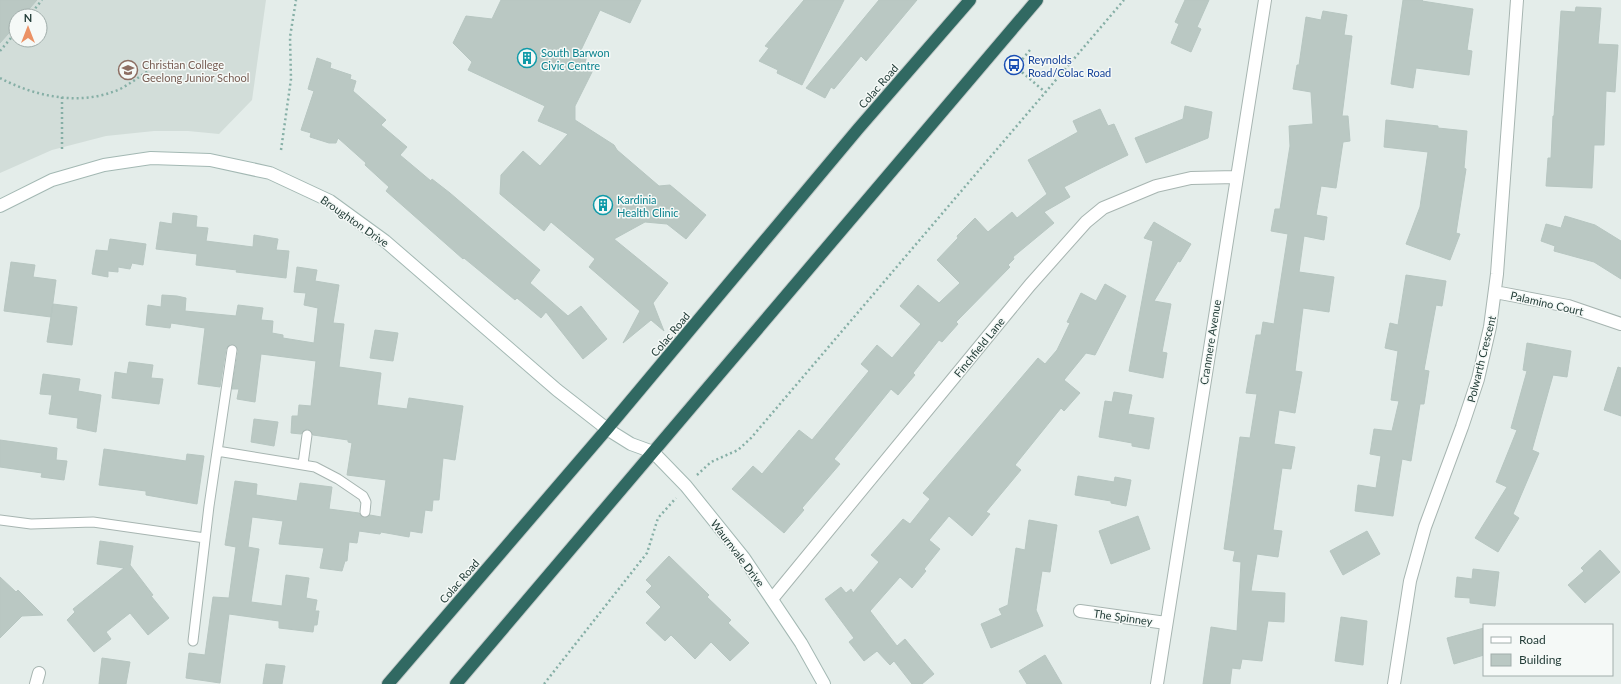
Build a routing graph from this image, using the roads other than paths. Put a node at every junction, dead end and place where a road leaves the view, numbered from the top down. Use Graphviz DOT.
graph roads {
  1 [pos="970,0"];
  2 [pos="1037,0"];
  3 [pos="1265,0"];
  4 [pos="1516,0"];
  5 [pos="1236,177"];
  6 [pos="0,206"];
  7 [pos="1495,292"];
  8 [pos="1621,324"];
  9 [pos="232,350"];
  10 [pos="607,429"];
  11 [pos="307,435"];
  12 [pos="631,444"];
  13 [pos="217,451"];
  14 [pos="653,452"];
  15 [pos="303,464"];
  16 [pos="365,512"];
  17 [pos="0,520"];
  18 [pos="205,538"];
  19 [pos="772,598"];
  20 [pos="1080,611"];
  21 [pos="1166,623"];
  22 [pos="193,641"];
  23 [pos="388,684"];
  24 [pos="456,684"];
  25 [pos="824,684"];
  26 [pos="1157,684"];
  27 [pos="1394,684"];
  1 -- 10 [label="highway, Colac Road"];
  2 -- 14 [label="highway"];
  3 -- 5 [label="street, Cranmere Avenue"];
  4 -- 7 [label="street, Polwarth Crescent"];
  5 -- 19 [label="street, Finchfield Lane"];
  5 -- 21 [label="street, Cranmere Avenue"];
  6 -- 10 [label="street, Broughton Drive"];
  7 -- 8 [label="street, Palamino Court"];
  7 -- 27 [label="street, Polwarth Crescent"];
  9 -- 13 [label="lane"];
  10 -- 12 [label="street, Broughton Drive"];
  10 -- 23 [label="highway, Colac Road"];
  11 -- 15 [label="lane"];
  12 -- 14 [label="street, Waurnvale Drive"];
  13 -- 15 [label="lane"];
  13 -- 18 [label="lane"];
  14 -- 19 [label="street, Waurnvale Drive"];
  14 -- 24 [label="highway"];
  15 -- 16 [label="lane"];
  17 -- 18 [label="lane"];
  18 -- 22 [label="lane"];
  19 -- 25 [label="street, Waurnvale Drive"];
  20 -- 21 [label="street, The Spinney"];
  21 -- 26 [label="street, Cranmere Avenue"];
}
